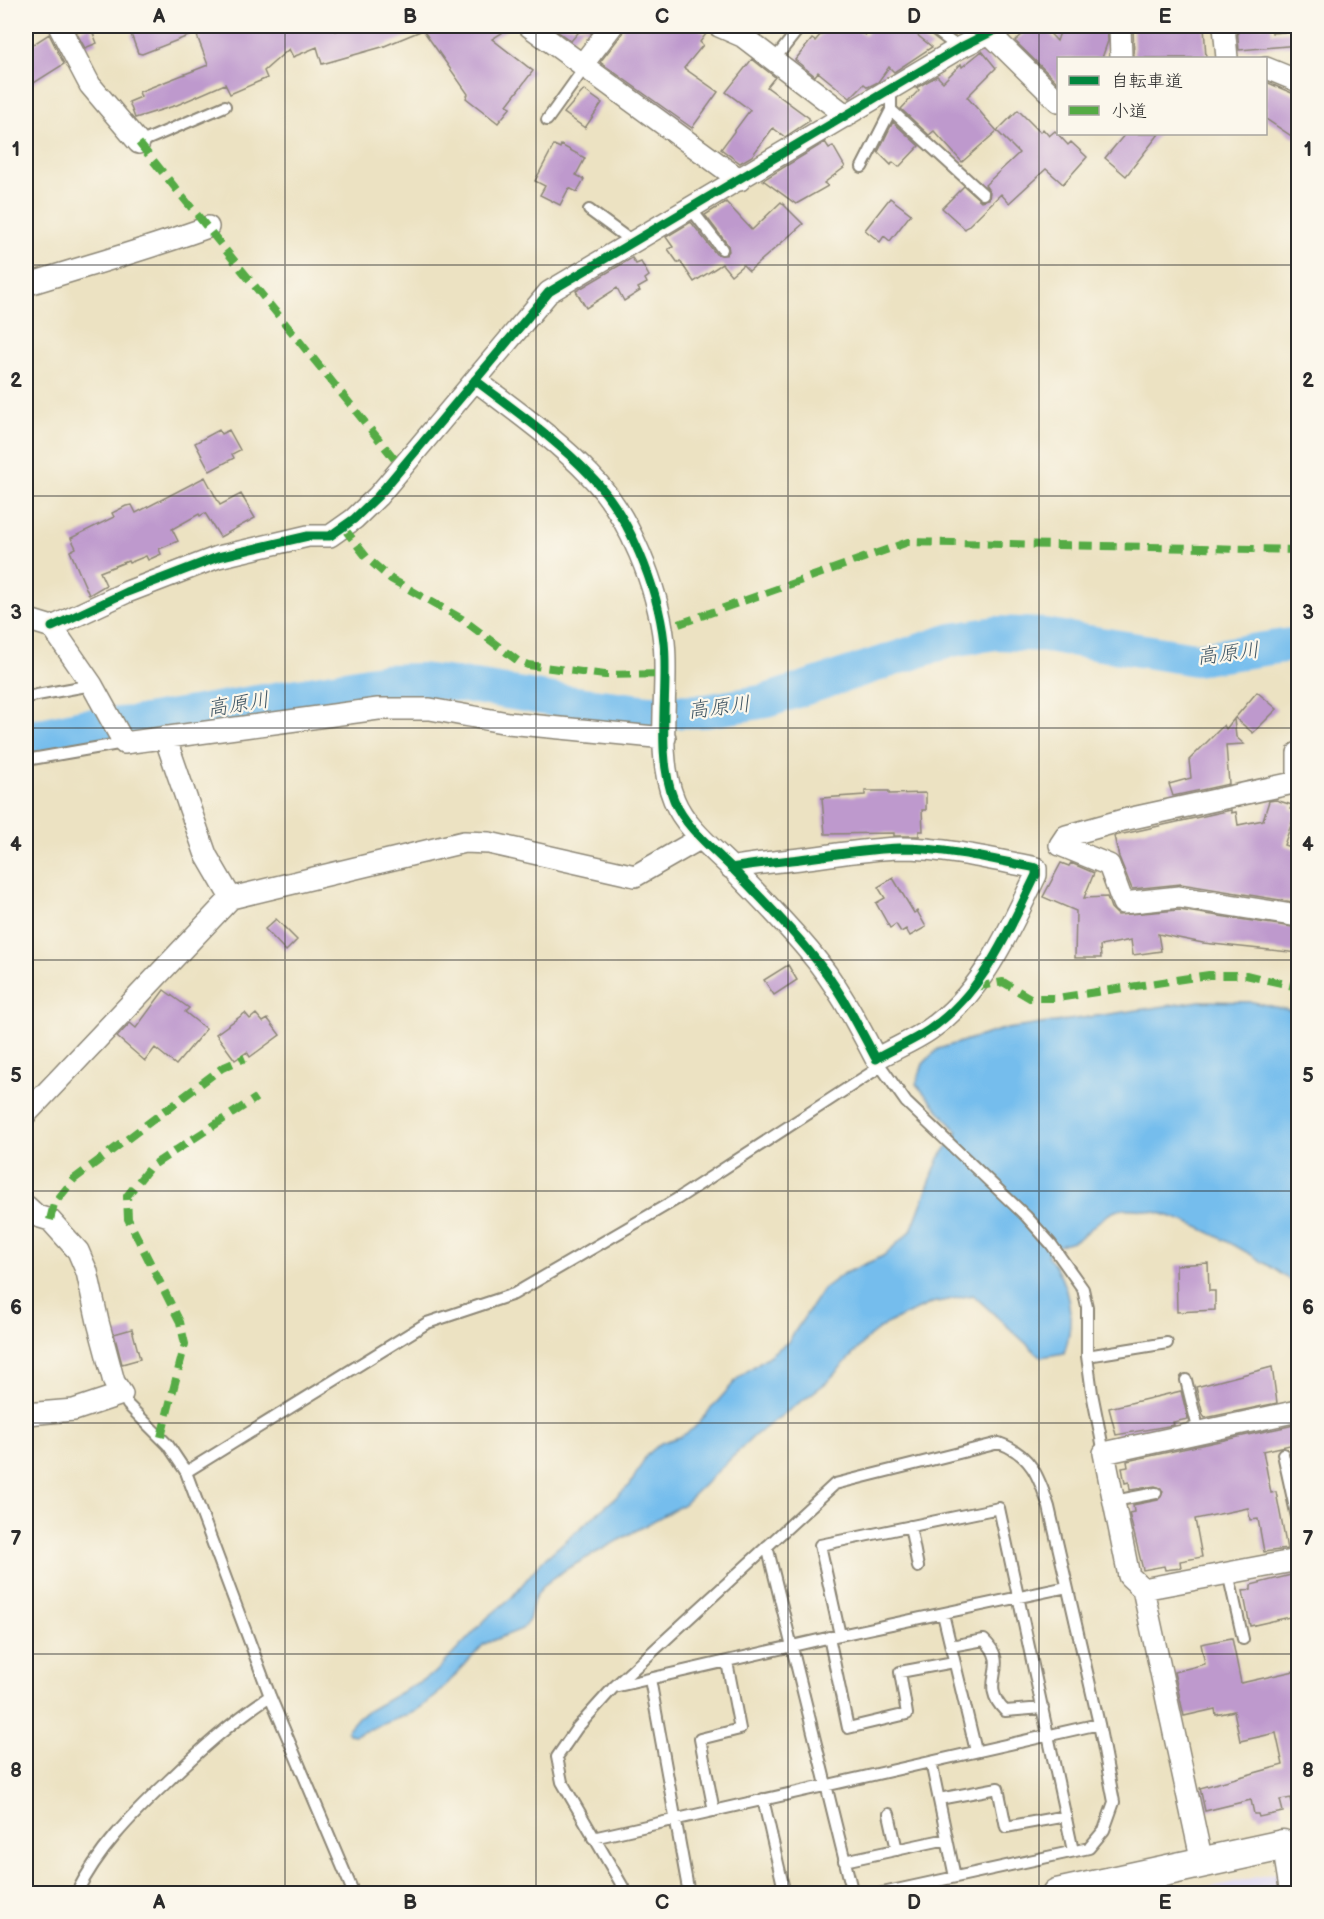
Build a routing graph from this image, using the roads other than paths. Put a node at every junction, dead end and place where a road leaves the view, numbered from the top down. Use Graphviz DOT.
graph roads {
  1 [pos="59,26"];
  2 [pos="529,26"];
  3 [pos="612,26"];
  4 [pos="719,26"];
  5 [pos="801,26"];
  6 [pos="930,26"];
  7 [pos="1120,26"];
  8 [pos="1224,26"];
  9 [pos="996,29"];
  10 [pos="959,48"];
  11 [pos="1121,57"];
  12 [pos="1227,57"];
  13 [pos="774,60"];
  14 [pos="584,66"];
  15 [pos="1267,68"];
  16 [pos="1299,81"];
  17 [pos="891,99"];
  18 [pos="1057,99"];
  19 [pos="225,106"];
  20 [pos="847,116"];
  21 [pos="547,120"];
  22 [pos="139,143"];
  23 [pos="862,167"];
  24 [pos="740,180"];
  25 [pos="983,194"];
  26 [pos="691,209"];
  27 [pos="589,210"];
  28 [pos="208,227"];
  29 [pos="634,243"];
  30 [pos="722,249"];
  31 [pos="26,285"];
  32 [pos="475,380"];
  33 [pos="26,619"];
  34 [pos="52,627"];
  35 [pos="92,685"];
  36 [pos="26,697"];
  37 [pos="165,737"];
  38 [pos="665,738"];
  39 [pos="124,743"];
  40 [pos="1299,753"];
  41 [pos="26,760"];
  42 [pos="1298,782"];
  43 [pos="700,838"];
  44 [pos="1060,846"];
  45 [pos="731,868"];
  46 [pos="1036,868"];
  47 [pos="231,898"];
  48 [pos="1299,916"];
  49 [pos="878,1063"];
  50 [pos="26,1114"];
  51 [pos="26,1206"];
  52 [pos="1167,1342"];
  53 [pos="1087,1356"];
  54 [pos="1186,1380"];
  55 [pos="122,1394"];
  56 [pos="1299,1411"];
  57 [pos="26,1414"];
  58 [pos="1199,1432"];
  59 [pos="1104,1453"];
  60 [pos="1283,1454"];
  61 [pos="186,1472"];
  62 [pos="1156,1493"];
  63 [pos="1114,1501"];
  64 [pos="1299,1522"];
  65 [pos="910,1526"];
  66 [pos="767,1546"];
  67 [pos="1299,1560"];
  68 [pos="918,1567"];
  69 [pos="1228,1573"];
  70 [pos="1067,1587"];
  71 [pos="1143,1589"];
  72 [pos="1020,1597"];
  73 [pos="943,1614"];
  74 [pos="835,1636"];
  75 [pos="1243,1639"];
  76 [pos="951,1646"];
  77 [pos="791,1647"];
  78 [pos="727,1662"];
  79 [pos="954,1662"];
  80 [pos="650,1679"];
  81 [pos="613,1688"];
  82 [pos="270,1696"];
  83 [pos="1043,1708"];
  84 [pos="1099,1724"];
  85 [pos="1049,1735"];
  86 [pos="976,1751"];
  87 [pos="931,1762"];
  88 [pos="824,1785"];
  89 [pos="939,1799"];
  90 [pos="763,1800"];
  91 [pos="714,1811"];
  92 [pos="889,1814"];
  93 [pos="1066,1816"];
  94 [pos="675,1819"];
  95 [pos="593,1838"];
  96 [pos="947,1839"];
  97 [pos="1291,1844"];
  98 [pos="897,1850"];
  99 [pos="1073,1851"];
  100 [pos="844,1861"];
  101 [pos="1202,1862"];
  102 [pos="955,1877"];
  103 [pos="76,1893"];
  104 [pos="354,1893"];
  105 [pos="627,1893"];
  106 [pos="689,1893"];
  107 [pos="785,1893"];
  108 [pos="853,1893"];
  109 [pos="878,1893"];
  110 [pos="1057,1893"];
  111 [pos="1291,1893"];
  1 -- 22 [label="street"];
  2 -- 14 [label="street"];
  3 -- 14 [label="street"];
  4 -- 13 [label="street"];
  5 -- 13 [label="lane"];
  6 -- 10 [label="lane"];
  7 -- 11 [label="street"];
  8 -- 12 [label="street"];
  9 -- 10 [label="street"];
  9 -- 18 [label="street"];
  10 -- 17 [label="street"];
  13 -- 20 [label="street"];
  14 -- 21 [label="lane"];
  14 -- 24 [label="street"];
  15 -- 16 [label="street"];
  17 -- 20 [label="street"];
  17 -- 23 [label="lane"];
  17 -- 25 [label="lane"];
  19 -- 22 [label="lane"];
  20 -- 24 [label="street"];
  24 -- 26 [label="street"];
  26 -- 29 [label="street"];
  26 -- 30 [label="lane"];
  27 -- 29 [label="lane"];
  28 -- 31 [label="street"];
  29 -- 32 [label="street"];
  32 -- 34 [label="street"];
  32 -- 38 [label="street"];
  33 -- 34 [label="street"];
  34 -- 35 [label="street"];
  35 -- 36 [label="lane"];
  35 -- 39 [label="street"];
  37 -- 38 [label="street"];
  37 -- 39 [label="street"];
  37 -- 47 [label="street"];
  38 -- 43 [label="street"];
  39 -- 41 [label="lane"];
  40 -- 42 [label="street"];
  42 -- 44 [label="street"];
  43 -- 45 [label="street"];
  43 -- 47 [label="street"];
  44 -- 46 [label="street"];
  44 -- 48 [label="street"];
  45 -- 46 [label="street"];
  45 -- 49 [label="street"];
  46 -- 49 [label="street"];
  47 -- 50 [label="street"];
  49 -- 53 [label="lane"];
  49 -- 61 [label="lane"];
  51 -- 55 [label="street"];
  52 -- 53 [label="lane"];
  53 -- 59 [label="lane"];
  54 -- 58 [label="lane"];
  55 -- 57 [label="street"];
  55 -- 61 [label="lane"];
  56 -- 58 [label="street"];
  58 -- 59 [label="street"];
  59 -- 63 [label="street"];
  60 -- 64 [label="lane"];
  61 -- 82 [label="lane"];
  62 -- 63 [label="lane"];
  63 -- 71 [label="street"];
  65 -- 68 [label="lane"];
  65 -- 72 [label="lane"];
  65 -- 74 [label="lane"];
  66 -- 70 [label="lane"];
  66 -- 77 [label="lane"];
  66 -- 81 [label="lane"];
  67 -- 69 [label="street"];
  69 -- 71 [label="street"];
  69 -- 75 [label="lane"];
  70 -- 72 [label="lane"];
  70 -- 84 [label="lane"];
  71 -- 101 [label="street"];
  72 -- 73 [label="lane"];
  72 -- 83 [label="lane"];
  73 -- 74 [label="lane"];
  73 -- 76 [label="lane"];
  74 -- 77 [label="lane"];
  74 -- 79 [label="lane"];
  76 -- 79 [label="lane"];
  76 -- 83 [label="lane"];
  77 -- 78 [label="lane"];
  77 -- 88 [label="lane"];
  78 -- 80 [label="lane"];
  78 -- 91 [label="lane"];
  79 -- 86 [label="lane"];
  80 -- 81 [label="lane"];
  80 -- 94 [label="lane"];
  81 -- 95 [label="lane"];
  82 -- 103 [label="lane"];
  82 -- 104 [label="lane"];
  83 -- 85 [label="lane"];
  84 -- 85 [label="lane"];
  84 -- 99 [label="lane"];
  85 -- 86 [label="lane"];
  85 -- 93 [label="lane"];
  86 -- 87 [label="lane"];
  87 -- 88 [label="lane"];
  87 -- 89 [label="lane"];
  88 -- 90 [label="lane"];
  88 -- 100 [label="lane"];
  89 -- 93 [label="lane"];
  89 -- 96 [label="lane"];
  90 -- 91 [label="lane"];
  90 -- 107 [label="lane"];
  91 -- 94 [label="lane"];
  92 -- 98 [label="lane"];
  93 -- 99 [label="lane"];
  94 -- 95 [label="lane"];
  94 -- 106 [label="lane"];
  95 -- 105 [label="lane"];
  96 -- 98 [label="lane"];
  96 -- 102 [label="lane"];
  97 -- 101 [label="street"];
  97 -- 111 [label="street"];
  98 -- 100 [label="lane"];
  99 -- 102 [label="lane"];
  100 -- 108 [label="lane"];
  101 -- 110 [label="street"];
  102 -- 109 [label="lane"];
}
